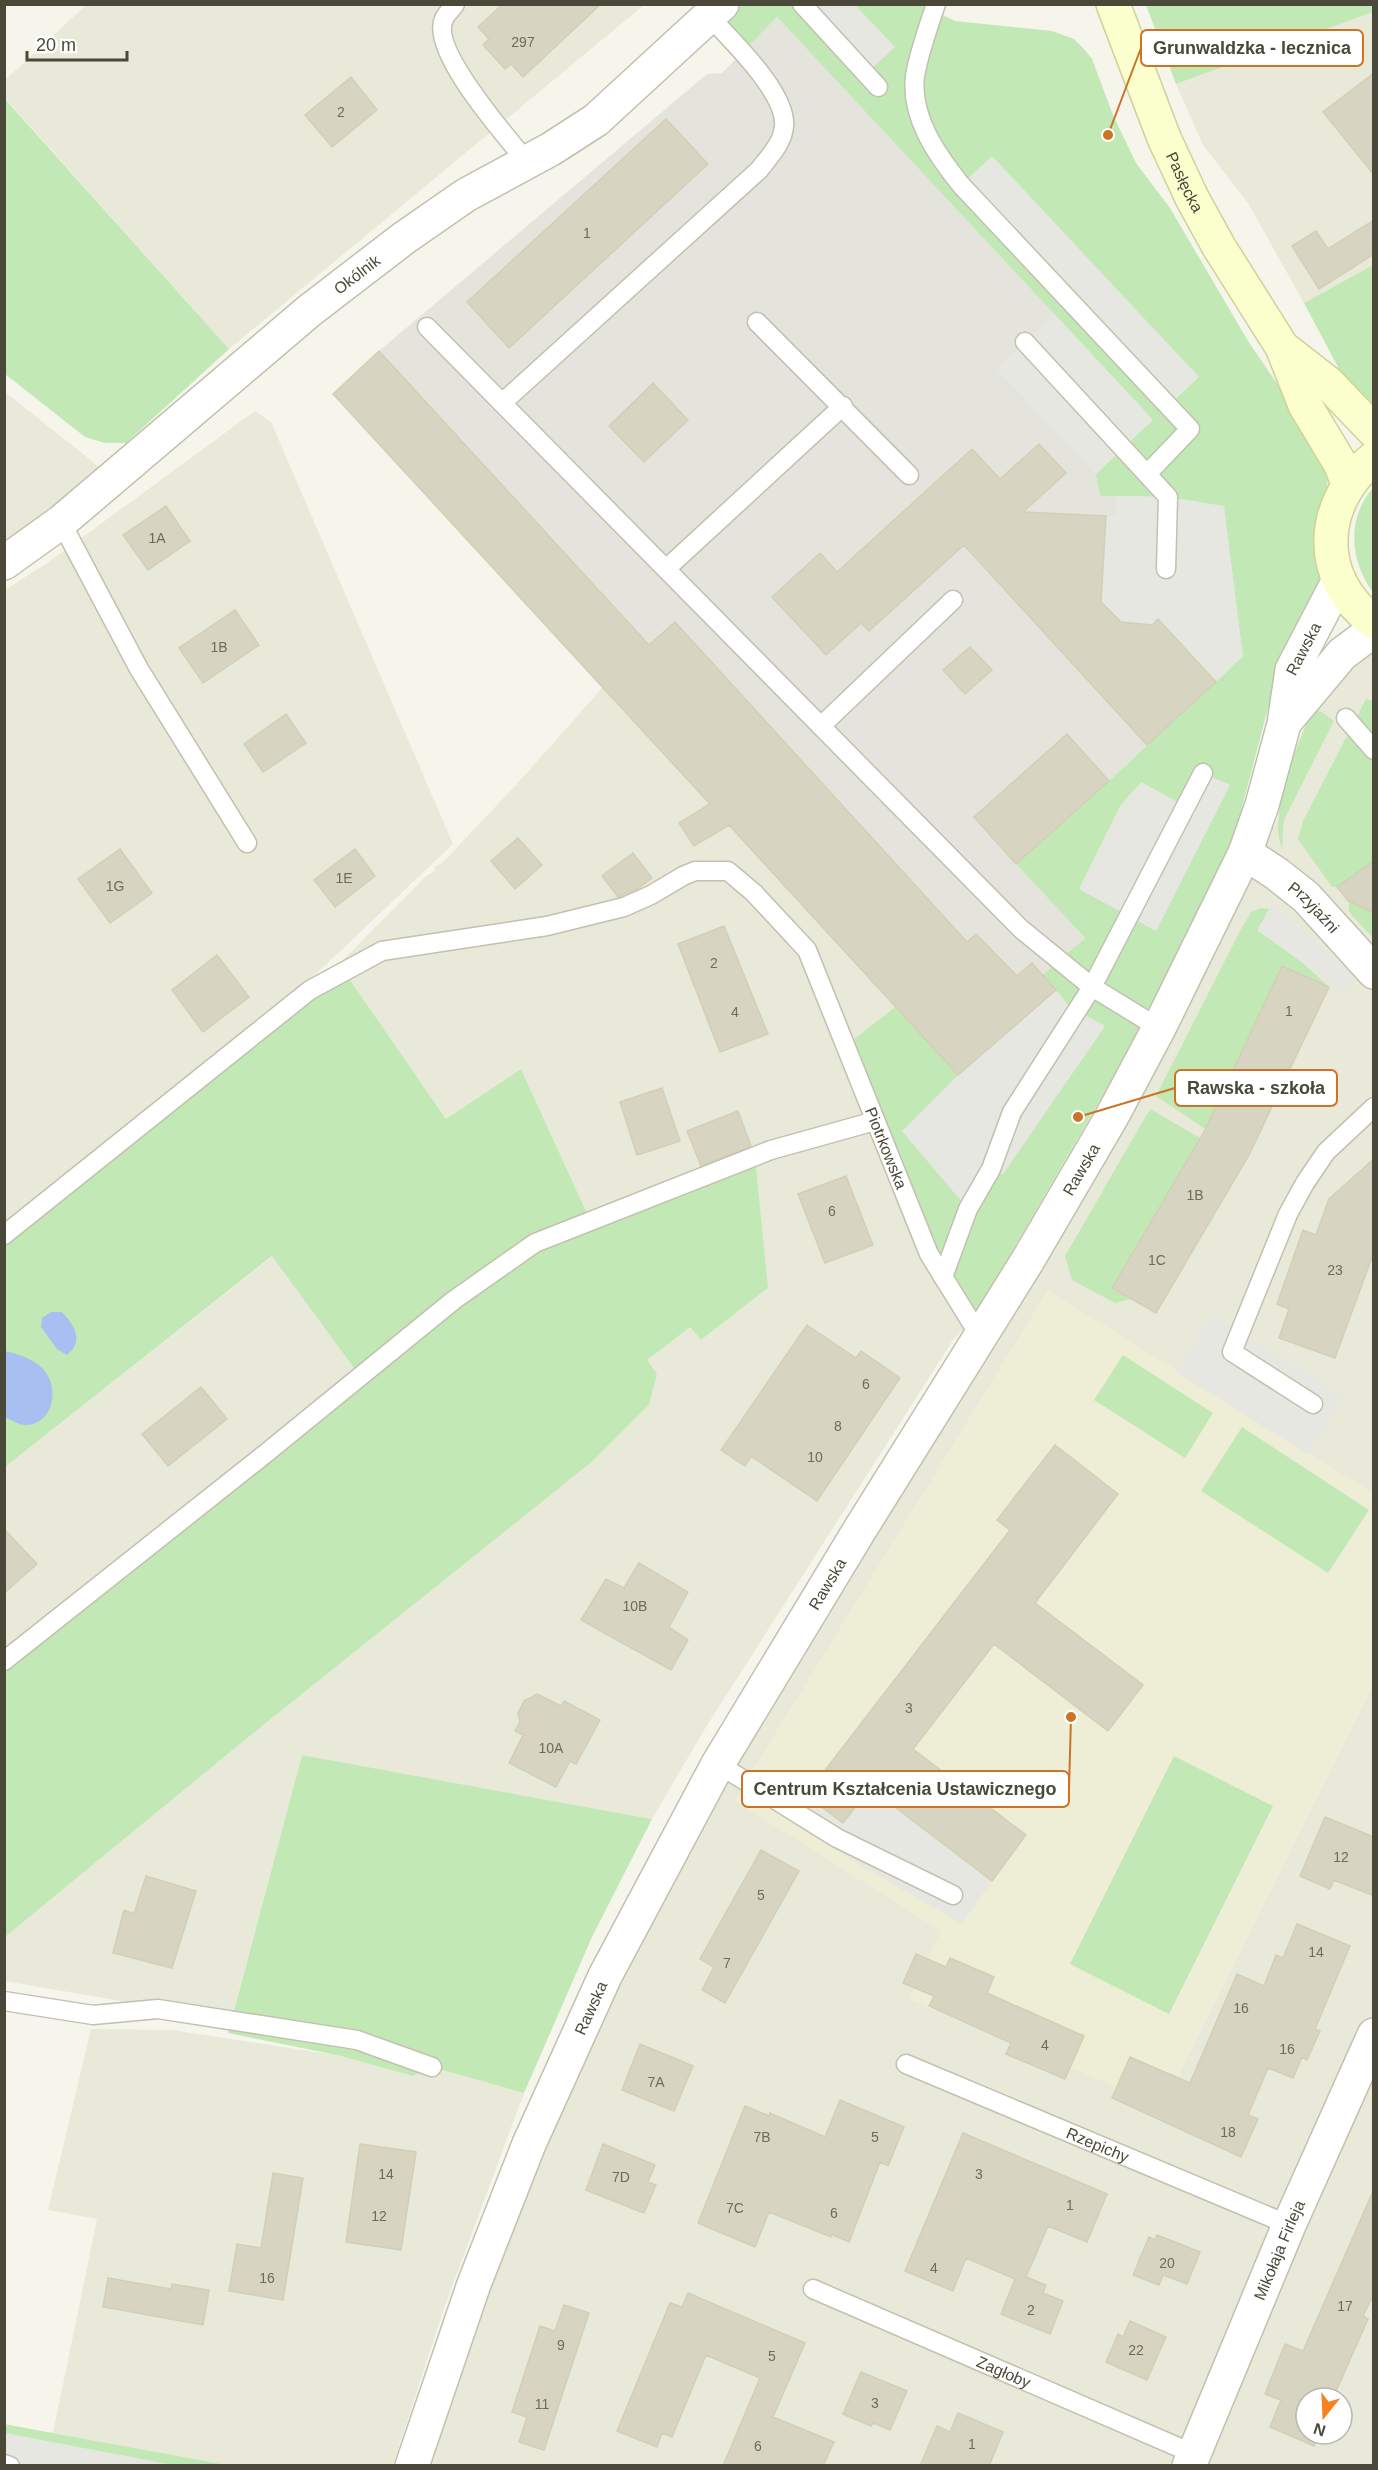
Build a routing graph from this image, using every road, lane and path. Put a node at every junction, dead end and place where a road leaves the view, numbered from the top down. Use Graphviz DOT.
graph roads {
  1 [pos="455,4"];
  2 [pos="802,4"];
  3 [pos="936,4"];
  4 [pos="1113,4"];
  5 [pos="715,10"];
  6 [pos="878,87"];
  7 [pos="527,162"];
  8 [pos="757,322"];
  9 [pos="427,327"];
  10 [pos="1025,342"];
  11 [pos="1282,347"];
  12 [pos="502,403"];
  13 [pos="843,406"];
  14 [pos="1374,431"];
  15 [pos="1374,458"];
  16 [pos="1148,473"];
  17 [pos="909,475"];
  18 [pos="1348,484"];
  19 [pos="61,522"];
  20 [pos="4,563"];
  21 [pos="666,569"];
  22 [pos="1166,570"];
  23 [pos="1339,580"];
  24 [pos="953,600"];
  25 [pos="1374,622"];
  26 [pos="1374,630"];
  27 [pos="1346,718"];
  28 [pos="1284,724"];
  29 [pos="821,726"];
  30 [pos="1374,750"];
  31 [pos="1203,773"];
  32 [pos="247,843"];
  33 [pos="1245,853"];
  34 [pos="1374,972"];
  35 [pos="1092,987"];
  36 [pos="1159,1028"];
  37 [pos="1374,1107"];
  38 [pos="875,1121"];
  39 [pos="4,1235"];
  40 [pos="943,1277"];
  41 [pos="981,1338"];
  42 [pos="1313,1404"];
  43 [pos="4,1661"];
  44 [pos="718,1764"];
  45 [pos="953,1895"];
  46 [pos="4,2001"];
  47 [pos="1374,2035"];
  48 [pos="906,2064"];
  49 [pos="432,2067"];
  50 [pos="1289,2225"];
  51 [pos="813,2289"];
  52 [pos="1192,2460"];
  53 [pos="4,2464"];
  54 [pos="10,2466"];
  55 [pos="412,2466"];
  1 -- 7 [label="lane"];
  2 -- 6 [label="lane"];
  3 -- 16 [label="lane"];
  4 -- 11 [label="main road, Pasłęcka"];
  5 -- 7 [label="street, Okólnik"];
  5 -- 12 [label="lane"];
  7 -- 19 [label="street, Okólnik"];
  8 -- 13 [label="lane"];
  9 -- 12 [label="lane"];
  10 -- 16 [label="lane"];
  11 -- 14 [label="main road, Pasłęcka"];
  11 -- 18 [label="main road, Pasłęcka"];
  12 -- 21 [label="lane"];
  13 -- 17 [label="lane"];
  13 -- 21 [label="lane"];
  15 -- 18 [label="main road"];
  16 -- 22 [label="lane"];
  18 -- 23 [label="main road"];
  19 -- 20 [label="street, Okólnik"];
  19 -- 32 [label="lane"];
  21 -- 29 [label="lane"];
  23 -- 25 [label="main road"];
  23 -- 28 [label="street, Rawska"];
  24 -- 29 [label="lane"];
  26 -- 28 [label="street, Rawska"];
  27 -- 30 [label="lane"];
  28 -- 33 [label="street, Rawska"];
  29 -- 35 [label="lane"];
  31 -- 35 [label="lane"];
  33 -- 34 [label="street, Przyjaźni"];
  33 -- 36 [label="street, Rawska"];
  35 -- 36 [label="lane"];
  35 -- 40 [label="lane"];
  36 -- 41 [label="street, Rawska"];
  37 -- 42 [label="lane"];
  38 -- 39 [label="lane, Piotrkowska"];
  38 -- 40 [label="lane, Piotrkowska"];
  38 -- 43 [label="lane"];
  40 -- 41 [label="lane, Piotrkowska"];
  41 -- 44 [label="street, Rawska"];
  44 -- 45 [label="lane"];
  44 -- 55 [label="street, Rawska"];
  46 -- 49 [label="lane"];
  47 -- 50 [label="street, Mikołaja Firleja"];
  48 -- 50 [label="lane, Rzepichy"];
  50 -- 52 [label="street, Mikołaja Firleja"];
  51 -- 52 [label="lane, Zagłoby"];
  53 -- 54 [label="lane"];
}
